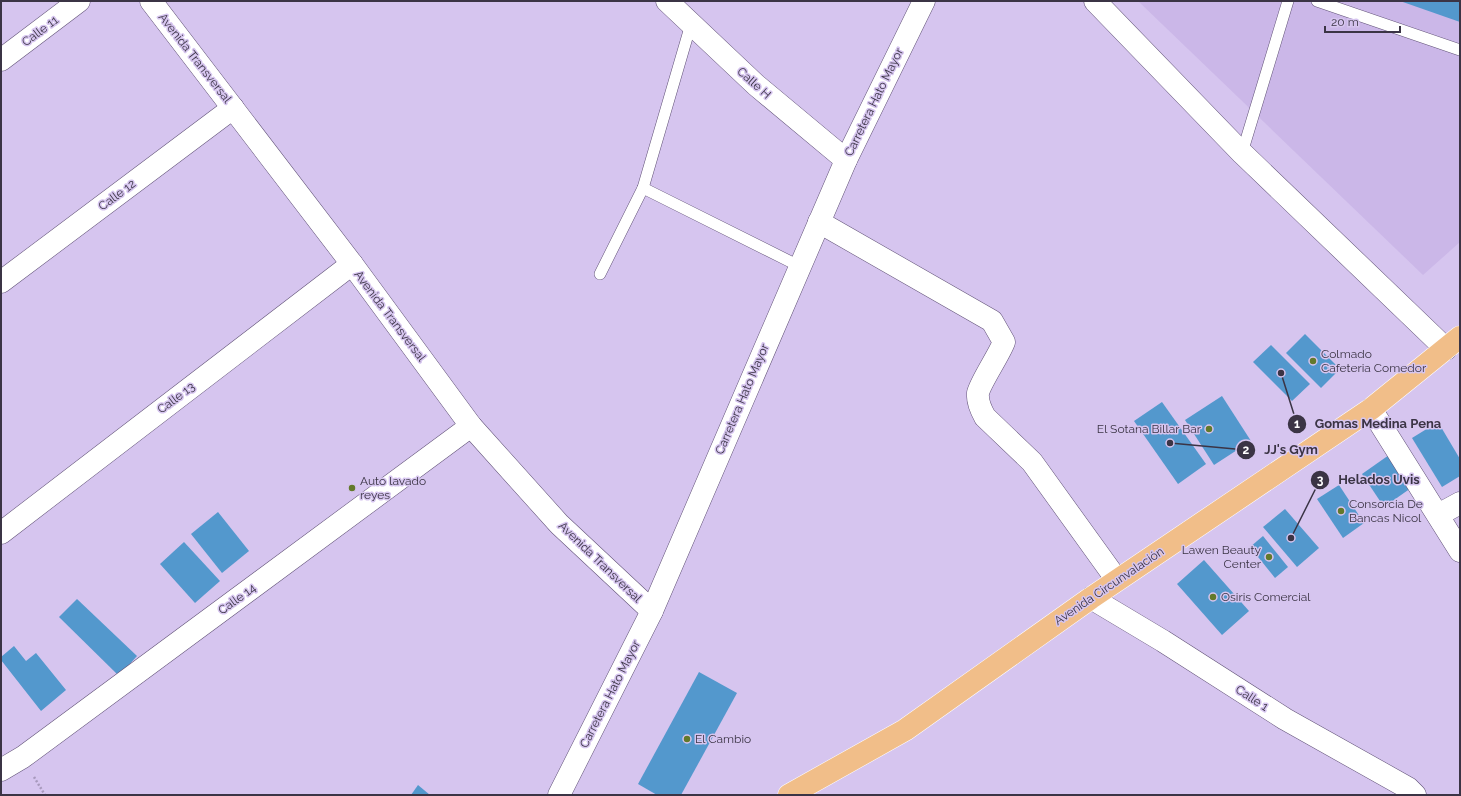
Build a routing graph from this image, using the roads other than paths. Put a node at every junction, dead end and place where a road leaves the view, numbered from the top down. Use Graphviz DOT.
graph roads {
  1 [pos="79,1"];
  2 [pos="151,1"];
  3 [pos="667,1"];
  4 [pos="924,1"];
  5 [pos="1094,1"];
  6 [pos="1288,1"];
  7 [pos="1317,1"];
  8 [pos="691,24"];
  9 [pos="1460,50"];
  10 [pos="1,60"];
  11 [pos="233,108"];
  12 [pos="1242,153"];
  13 [pos="846,160"];
  14 [pos="643,188"];
  15 [pos="819,222"];
  16 [pos="352,264"];
  17 [pos="799,266"];
  18 [pos="600,274"];
  19 [pos="1,282"];
  20 [pos="1453,343"];
  21 [pos="1371,409"];
  22 [pos="472,426"];
  23 [pos="1460,503"];
  24 [pos="1438,515"];
  25 [pos="1,532"];
  26 [pos="1460,551"];
  27 [pos="1117,580"];
  28 [pos="1091,598"];
  29 [pos="652,612"];
  30 [pos="1,770"];
  31 [pos="561,792"];
  32 [pos="1406,793"];
  33 [pos="789,795"];
  1 -- 10 [label="street, Calle 11"];
  2 -- 11 [label="street, Avenida Transversal"];
  3 -- 8 [label="street, Calle H"];
  4 -- 13 [label="street, Carretera Hato Mayor"];
  5 -- 12 [label="street"];
  6 -- 12 [label="lane"];
  7 -- 9 [label="lane"];
  8 -- 13 [label="street, Calle H"];
  8 -- 14 [label="lane"];
  11 -- 16 [label="street, Avenida Transversal"];
  11 -- 19 [label="street, Calle 12"];
  12 -- 20 [label="street"];
  13 -- 15 [label="street, Carretera Hato Mayor"];
  14 -- 17 [label="lane"];
  14 -- 18 [label="lane"];
  15 -- 17 [label="street, Carretera Hato Mayor"];
  15 -- 27 [label="street"];
  16 -- 22 [label="street, Avenida Transversal"];
  16 -- 25 [label="street, Calle 13"];
  17 -- 29 [label="street, Carretera Hato Mayor"];
  20 -- 21 [label="main road, Avenida Circunvalación"];
  21 -- 24 [label="street"];
  21 -- 27 [label="main road, Avenida Circunvalación"];
  22 -- 29 [label="street, Avenida Transversal"];
  22 -- 30 [label="street, Calle 14"];
  23 -- 24 [label="street"];
  24 -- 26 [label="street"];
  27 -- 28 [label="main road, Avenida Circunvalación"];
  28 -- 32 [label="street, Calle 1"];
  28 -- 33 [label="main road, Avenida Circunvalación"];
  29 -- 31 [label="street, Carretera Hato Mayor"];
}
